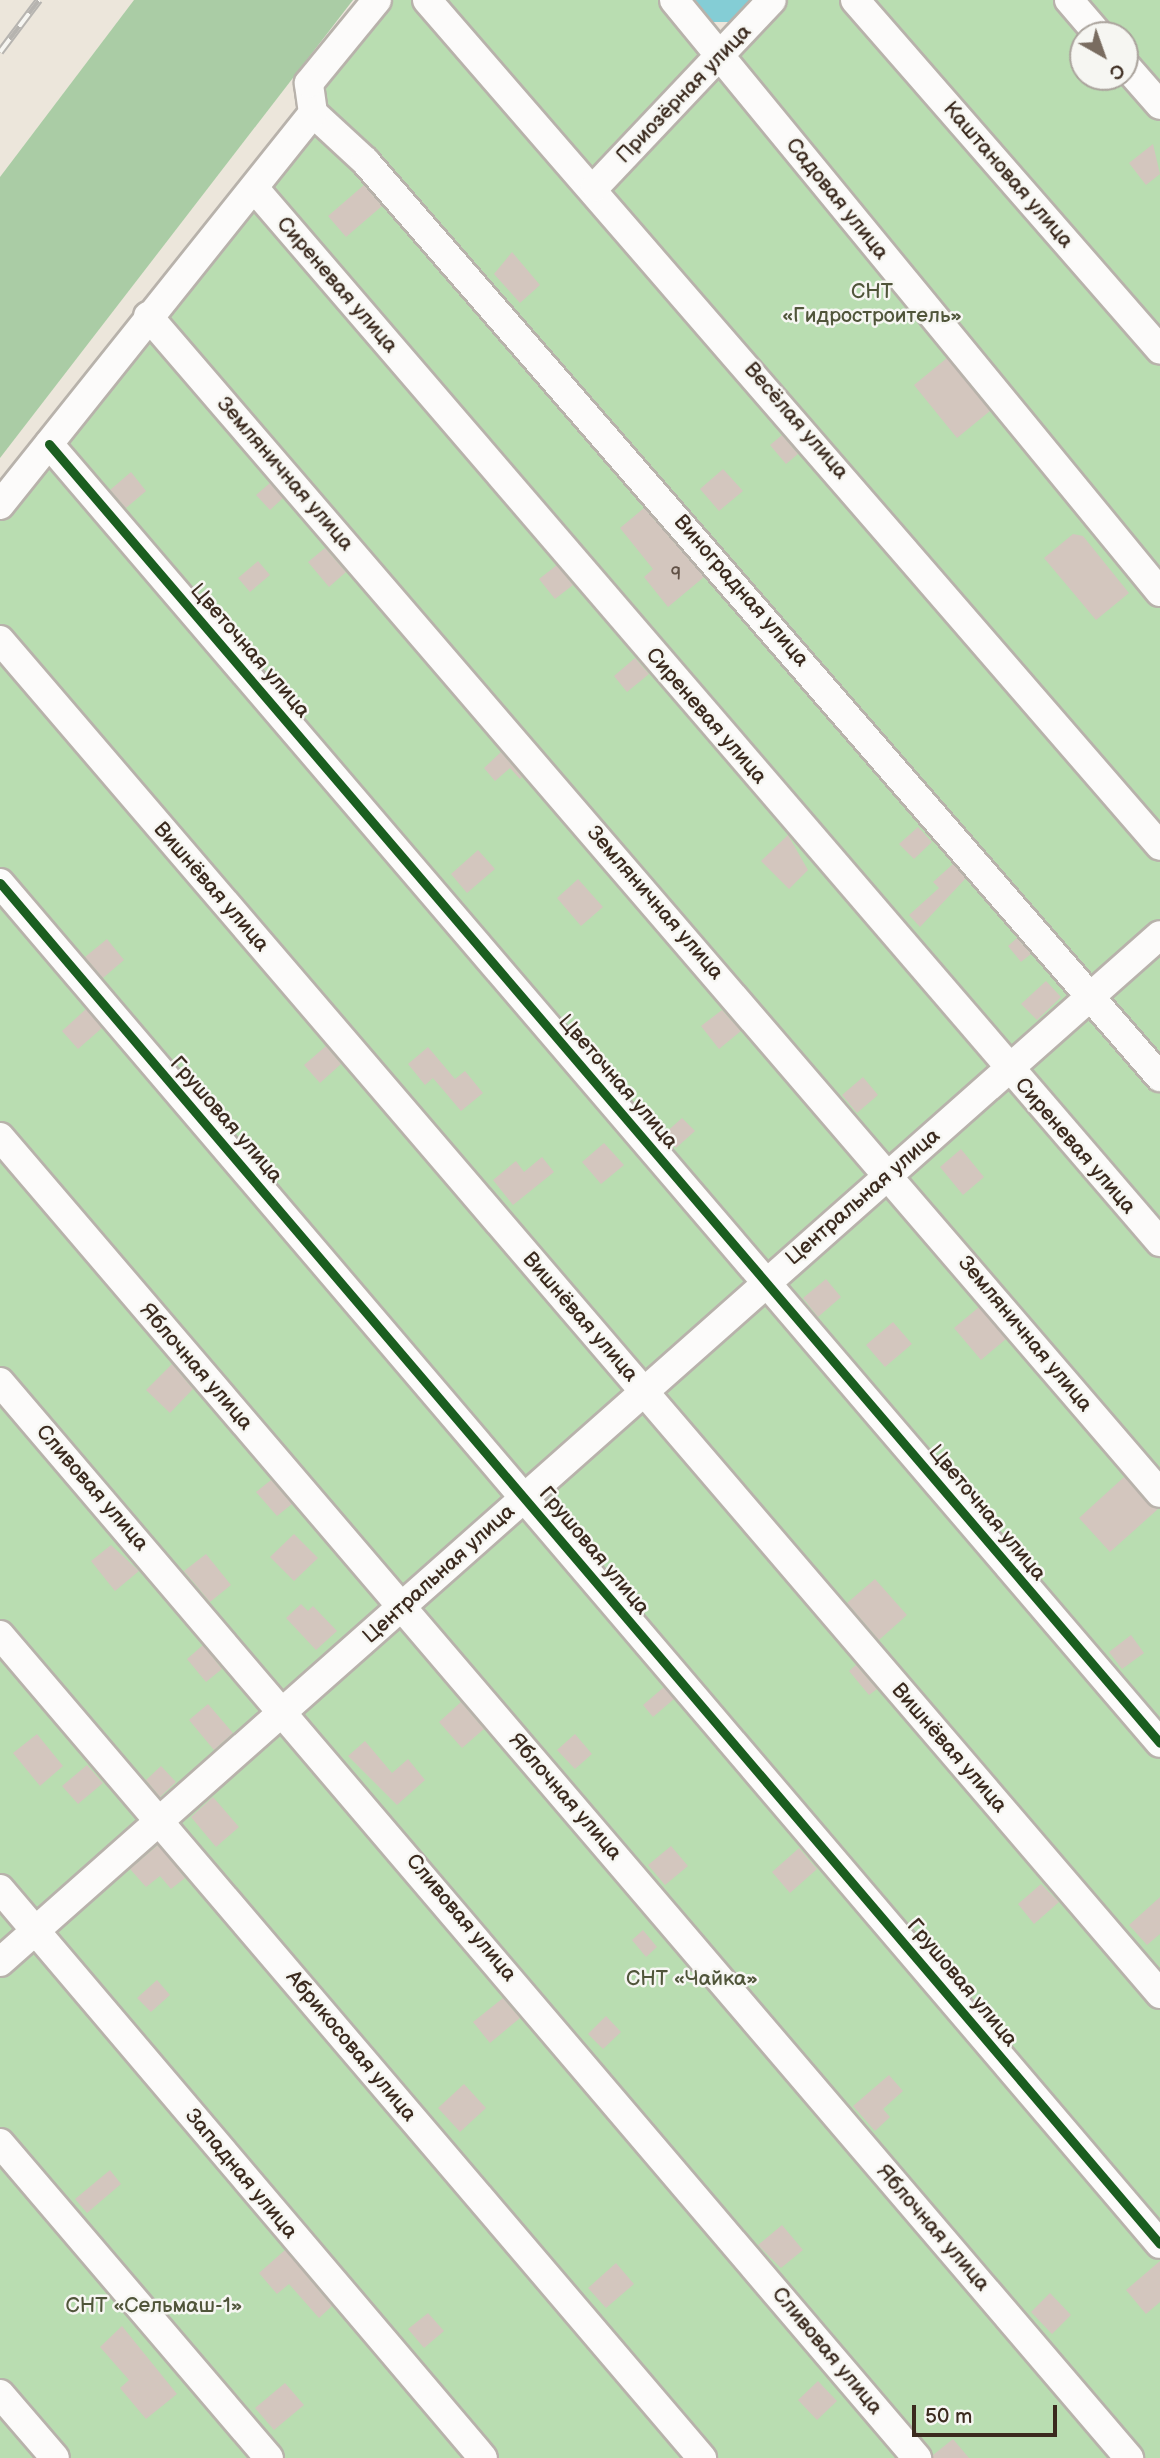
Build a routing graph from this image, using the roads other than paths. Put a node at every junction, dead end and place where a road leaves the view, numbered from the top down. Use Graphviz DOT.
graph roads {
  1 [pos="377,0"];
  2 [pos="427,0"];
  3 [pos="674,0"];
  4 [pos="772,0"];
  5 [pos="855,0"];
  6 [pos="1069,0"];
  7 [pos="1087,21"];
  8 [pos="720,58"];
  9 [pos="1139,81"];
  10 [pos="1160,105"];
  11 [pos="313,113"];
  12 [pos="595,187"];
  13 [pos="254,188"];
  14 [pos="148,316"];
  15 [pos="1160,350"];
  16 [pos="49,444"];
  17 [pos="0,505"];
  18 [pos="1160,593"];
  19 [pos="0,640"];
  20 [pos="1160,846"];
  21 [pos="0,883"];
  22 [pos="1160,935"];
  23 [pos="1095,996"];
  24 [pos="1008,1069"];
  25 [pos="1160,1077"];
  26 [pos="0,1138"];
  27 [pos="890,1174"];
  28 [pos="1160,1242"];
  29 [pos="766,1282"];
  30 [pos="0,1382"];
  31 [pos="644,1392"];
  32 [pos="1160,1493"];
  33 [pos="525,1497"];
  34 [pos="404,1608"];
  35 [pos="0,1634"];
  36 [pos="284,1710"];
  37 [pos="1160,1743"];
  38 [pos="161,1823"];
  39 [pos="0,1889"];
  40 [pos="35,1931"];
  41 [pos="0,1962"];
  42 [pos="1160,1994"];
  43 [pos="0,2143"];
  44 [pos="1160,2244"];
  45 [pos="0,2394"];
  46 [pos="55,2458"];
  47 [pos="270,2458"];
  48 [pos="483,2458"];
  49 [pos="702,2458"];
  50 [pos="917,2458"];
  51 [pos="1129,2458"];
  1 -- 11 [label="street"];
  2 -- 12 [label="street, Весёлая улица"];
  3 -- 8 [label="street, Садовая улица"];
  4 -- 8 [label="street, Приозёрная улица"];
  5 -- 15 [label="street, Каштановая улица"];
  6 -- 7 [label="street"];
  8 -- 12 [label="street, Приозёрная улица"];
  8 -- 18 [label="street, Садовая улица"];
  9 -- 10 [label="street"];
  11 -- 13 [label="street"];
  11 -- 23 [label="street, Виноградная улица"];
  12 -- 20 [label="street, Весёлая улица"];
  13 -- 14 [label="street"];
  13 -- 24 [label="street, Сиреневая улица"];
  14 -- 16 [label="street"];
  14 -- 27 [label="street, Земляничная улица"];
  16 -- 17 [label="street"];
  16 -- 29 [label="street, Цветочная улица"];
  19 -- 31 [label="street, Вишнёвая улица"];
  21 -- 33 [label="street, Грушовая улица"];
  22 -- 23 [label="street, Центральная улица"];
  23 -- 24 [label="street, Центральная улица"];
  23 -- 25 [label="street, Виноградная улица"];
  24 -- 27 [label="street, Центральная улица"];
  24 -- 28 [label="street, Сиреневая улица"];
  26 -- 34 [label="street, Яблочная улица"];
  27 -- 29 [label="street, Центральная улица"];
  27 -- 32 [label="street, Земляничная улица"];
  29 -- 31 [label="street, Центральная улица"];
  29 -- 37 [label="street, Цветочная улица"];
  30 -- 36 [label="street, Сливовая улица"];
  31 -- 33 [label="street, Центральная улица"];
  31 -- 42 [label="street, Вишнёвая улица"];
  33 -- 34 [label="street, Центральная улица"];
  33 -- 44 [label="street, Грушовая улица"];
  34 -- 36 [label="street, Центральная улица"];
  34 -- 51 [label="street, Яблочная улица"];
  35 -- 38 [label="street, Абрикосовая улица"];
  36 -- 38 [label="street, Центральная улица"];
  36 -- 50 [label="street, Сливовая улица"];
  38 -- 40 [label="street, Центральная улица"];
  38 -- 49 [label="street, Абрикосовая улица"];
  39 -- 40 [label="street, Западная улица"];
  40 -- 41 [label="street, Центральная улица"];
  40 -- 48 [label="street, Западная улица"];
  43 -- 47 [label="street"];
  45 -- 46 [label="street"];
}
